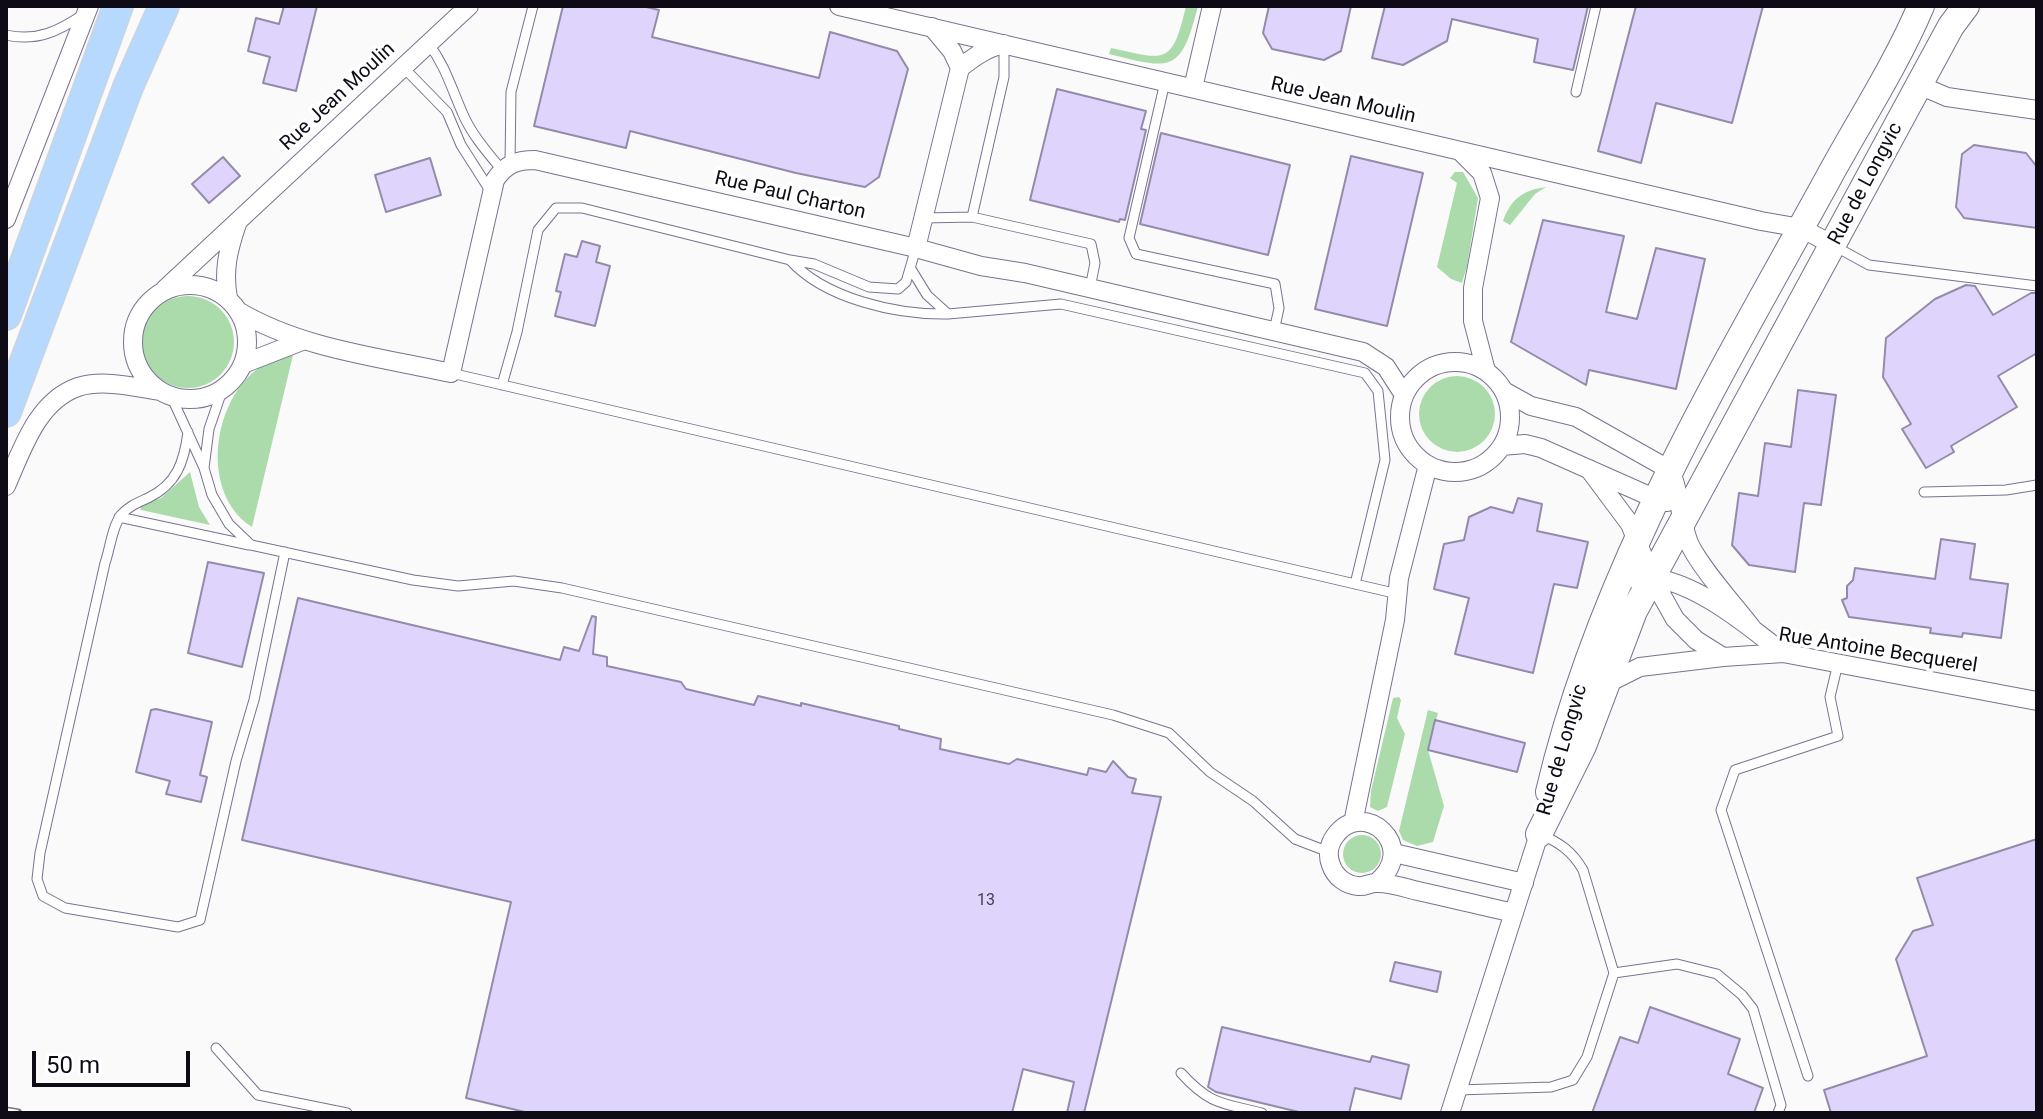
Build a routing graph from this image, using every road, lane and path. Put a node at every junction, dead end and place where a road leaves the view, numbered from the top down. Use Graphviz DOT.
graph roads {
  1 [pos="118,6"];
  2 [pos="164,6"];
  3 [pos="469,6"];
  4 [pos="533,6"];
  5 [pos="839,6"];
  6 [pos="1212,6"];
  7 [pos="1596,6"];
  8 [pos="1921,6"];
  9 [pos="1966,6"];
  10 [pos="87,9"];
  11 [pos="882,11"];
  12 [pos="932,27"];
  13 [pos="6,35"];
  14 [pos="428,43"];
  15 [pos="1004,44"];
  16 [pos="403,67"];
  17 [pos="960,68"];
  18 [pos="1165,82"];
  19 [pos="1919,85"];
  20 [pos="1193,88"];
  21 [pos="1576,92"];
  22 [pos="2037,110"];
  23 [pos="1459,150"];
  24 [pos="506,167"];
  25 [pos="491,192"];
  26 [pos="972,217"];
  27 [pos="923,218"];
  28 [pos="6,219"];
  29 [pos="238,221"];
  30 [pos="1801,228"];
  31 [pos="1833,245"];
  32 [pos="916,248"];
  33 [pos="790,260"];
  34 [pos="911,269"];
  35 [pos="2037,286"];
  36 [pos="1090,288"];
  37 [pos="165,289"];
  38 [pos="233,305"];
  39 [pos="948,314"];
  40 [pos="6,315"];
  41 [pos="1274,331"];
  42 [pos="302,341"];
  43 [pos="243,364"];
  44 [pos="1486,371"];
  45 [pos="451,373"];
  46 [pos="502,385"];
  47 [pos="223,388"];
  48 [pos="1504,391"];
  49 [pos="166,394"];
  50 [pos="1404,395"];
  51 [pos="6,412"];
  52 [pos="188,432"];
  53 [pos="1502,446"];
  54 [pos="1428,465"];
  55 [pos="204,468"];
  56 [pos="1589,469"];
  57 [pos="1670,470"];
  58 [pos="2037,485"];
  59 [pos="6,486"];
  60 [pos="1924,492"];
  61 [pos="1672,507"];
  62 [pos="119,517"];
  63 [pos="1637,538"];
  64 [pos="251,545"];
  65 [pos="285,552"];
  66 [pos="1652,578"];
  67 [pos="1620,579"];
  68 [pos="1355,584"];
  69 [pos="1398,594"];
  70 [pos="1752,628"];
  71 [pos="1783,653"];
  72 [pos="1723,657"];
  73 [pos="1838,663"];
  74 [pos="1604,685"];
  75 [pos="2037,701"];
  76 [pos="1353,823"];
  77 [pos="1539,834"];
  78 [pos="1329,852"];
  79 [pos="1394,853"];
  80 [pos="1376,883"];
  81 [pos="1524,883"];
  82 [pos="1514,913"];
  83 [pos="1614,973"];
  84 [pos="216,1048"];
  85 [pos="1181,1073"];
  86 [pos="1808,1076"];
  87 [pos="1458,1090"];
  88 [pos="347,1113"];
  89 [pos="1262,1113"];
  90 [pos="1450,1113"];
  91 [pos="1778,1113"];
  1 -- 40 [label="main road"];
  2 -- 51 [label="main road"];
  3 -- 14 [label="street, Rue Jean Moulin"];
  4 -- 24 [label="lane"];
  5 -- 11 [label="street, Rue Jean Moulin"];
  6 -- 20 [label="street"];
  7 -- 21 [label="lane"];
  8 -- 30 [label="street, Rue de Longvic"];
  9 -- 19 [label="street, Rue de Longvic"];
  10 -- 13 [label="lane"];
  10 -- 28 [label="street"];
  11 -- 12 [label="street, Rue Jean Moulin"];
  12 -- 15 [label="street, Rue Jean Moulin"];
  12 -- 17 [label="street"];
  14 -- 16 [label="street, Rue Jean Moulin"];
  14 -- 24 [label="lane"];
  15 -- 17 [label="street"];
  15 -- 18 [label="street, Rue Jean Moulin"];
  15 -- 26 [label="lane"];
  16 -- 25 [label="lane"];
  16 -- 29 [label="street, Rue Jean Moulin"];
  17 -- 27 [label="street"];
  18 -- 20 [label="street, Rue Jean Moulin"];
  18 -- 41 [label="lane"];
  19 -- 22 [label="street"];
  19 -- 31 [label="street, Rue de Longvic"];
  20 -- 23 [label="street, Rue Jean Moulin"];
  23 -- 30 [label="street, Rue Jean Moulin"];
  23 -- 44 [label="street"];
  24 -- 25 [label="street"];
  24 -- 32 [label="street, Rue Paul Charton"];
  25 -- 45 [label="street"];
  26 -- 27 [label="lane"];
  26 -- 36 [label="lane"];
  27 -- 32 [label="street"];
  29 -- 37 [label="street, Rue Jean Moulin"];
  29 -- 38 [label="street"];
  30 -- 31 [label="street, Rue Jean Moulin"];
  30 -- 57 [label="street, Rue de Longvic"];
  31 -- 35 [label="lane"];
  31 -- 61 [label="street, Rue de Longvic"];
  32 -- 34 [label="lane"];
  32 -- 36 [label="street, Rue Paul Charton"];
  33 -- 34 [label="lane"];
  33 -- 39 [label="lane"];
  33 -- 46 [label="lane"];
  34 -- 39 [label="lane"];
  36 -- 41 [label="street, Rue Paul Charton"];
  37 -- 38 [label="street"];
  37 -- 49 [label="street"];
  38 -- 42 [label="street"];
  38 -- 43 [label="street"];
  39 -- 68 [label="lane"];
  41 -- 50 [label="street, Rue Paul Charton"];
  42 -- 43 [label="street"];
  42 -- 45 [label="street"];
  43 -- 47 [label="street"];
  44 -- 48 [label="street"];
  44 -- 50 [label="street"];
  45 -- 46 [label="lane"];
  46 -- 68 [label="lane"];
  47 -- 49 [label="street"];
  47 -- 55 [label="lane"];
  48 -- 53 [label="street"];
  48 -- 57 [label="street"];
  49 -- 52 [label="lane"];
  49 -- 59 [label="street"];
  50 -- 54 [label="street"];
  52 -- 55 [label="lane"];
  52 -- 62 [label="lane"];
  53 -- 54 [label="street"];
  53 -- 56 [label="street"];
  54 -- 69 [label="street"];
  55 -- 64 [label="lane"];
  56 -- 61 [label="street"];
  56 -- 63 [label="street"];
  57 -- 61 [label="street, Rue de Longvic"];
  58 -- 60 [label="lane"];
  61 -- 63 [label="street, Rue de Longvic"];
  61 -- 66 [label="street, Rue de Longvic"];
  61 -- 70 [label="street"];
  62 -- 64 [label="lane"];
  62 -- 65 [label="lane"];
  63 -- 66 [label="street"];
  63 -- 67 [label="street, Rue de Longvic"];
  64 -- 65 [label="lane"];
  65 -- 78 [label="lane"];
  66 -- 67 [label="street"];
  66 -- 70 [label="street"];
  66 -- 72 [label="street"];
  66 -- 74 [label="street, Rue de Longvic"];
  67 -- 77 [label="street, Rue de Longvic"];
  68 -- 69 [label="lane"];
  69 -- 76 [label="street"];
  70 -- 71 [label="street"];
  71 -- 72 [label="street, Rue Antoine Becquerel"];
  71 -- 73 [label="street, Rue Antoine Becquerel"];
  72 -- 74 [label="street, Rue Antoine Becquerel"];
  73 -- 75 [label="street, Rue Antoine Becquerel"];
  73 -- 86 [label="lane"];
  74 -- 77 [label="street, Rue de Longvic"];
  76 -- 78 [label="street"];
  76 -- 79 [label="street"];
  77 -- 81 [label="street"];
  77 -- 83 [label="lane"];
  78 -- 80 [label="street"];
  79 -- 80 [label="street"];
  79 -- 81 [label="street"];
  80 -- 82 [label="street"];
  81 -- 82 [label="street"];
  82 -- 87 [label="street"];
  83 -- 87 [label="lane"];
  83 -- 91 [label="lane"];
  84 -- 88 [label="lane"];
  85 -- 89 [label="lane"];
  87 -- 90 [label="street"];
}
